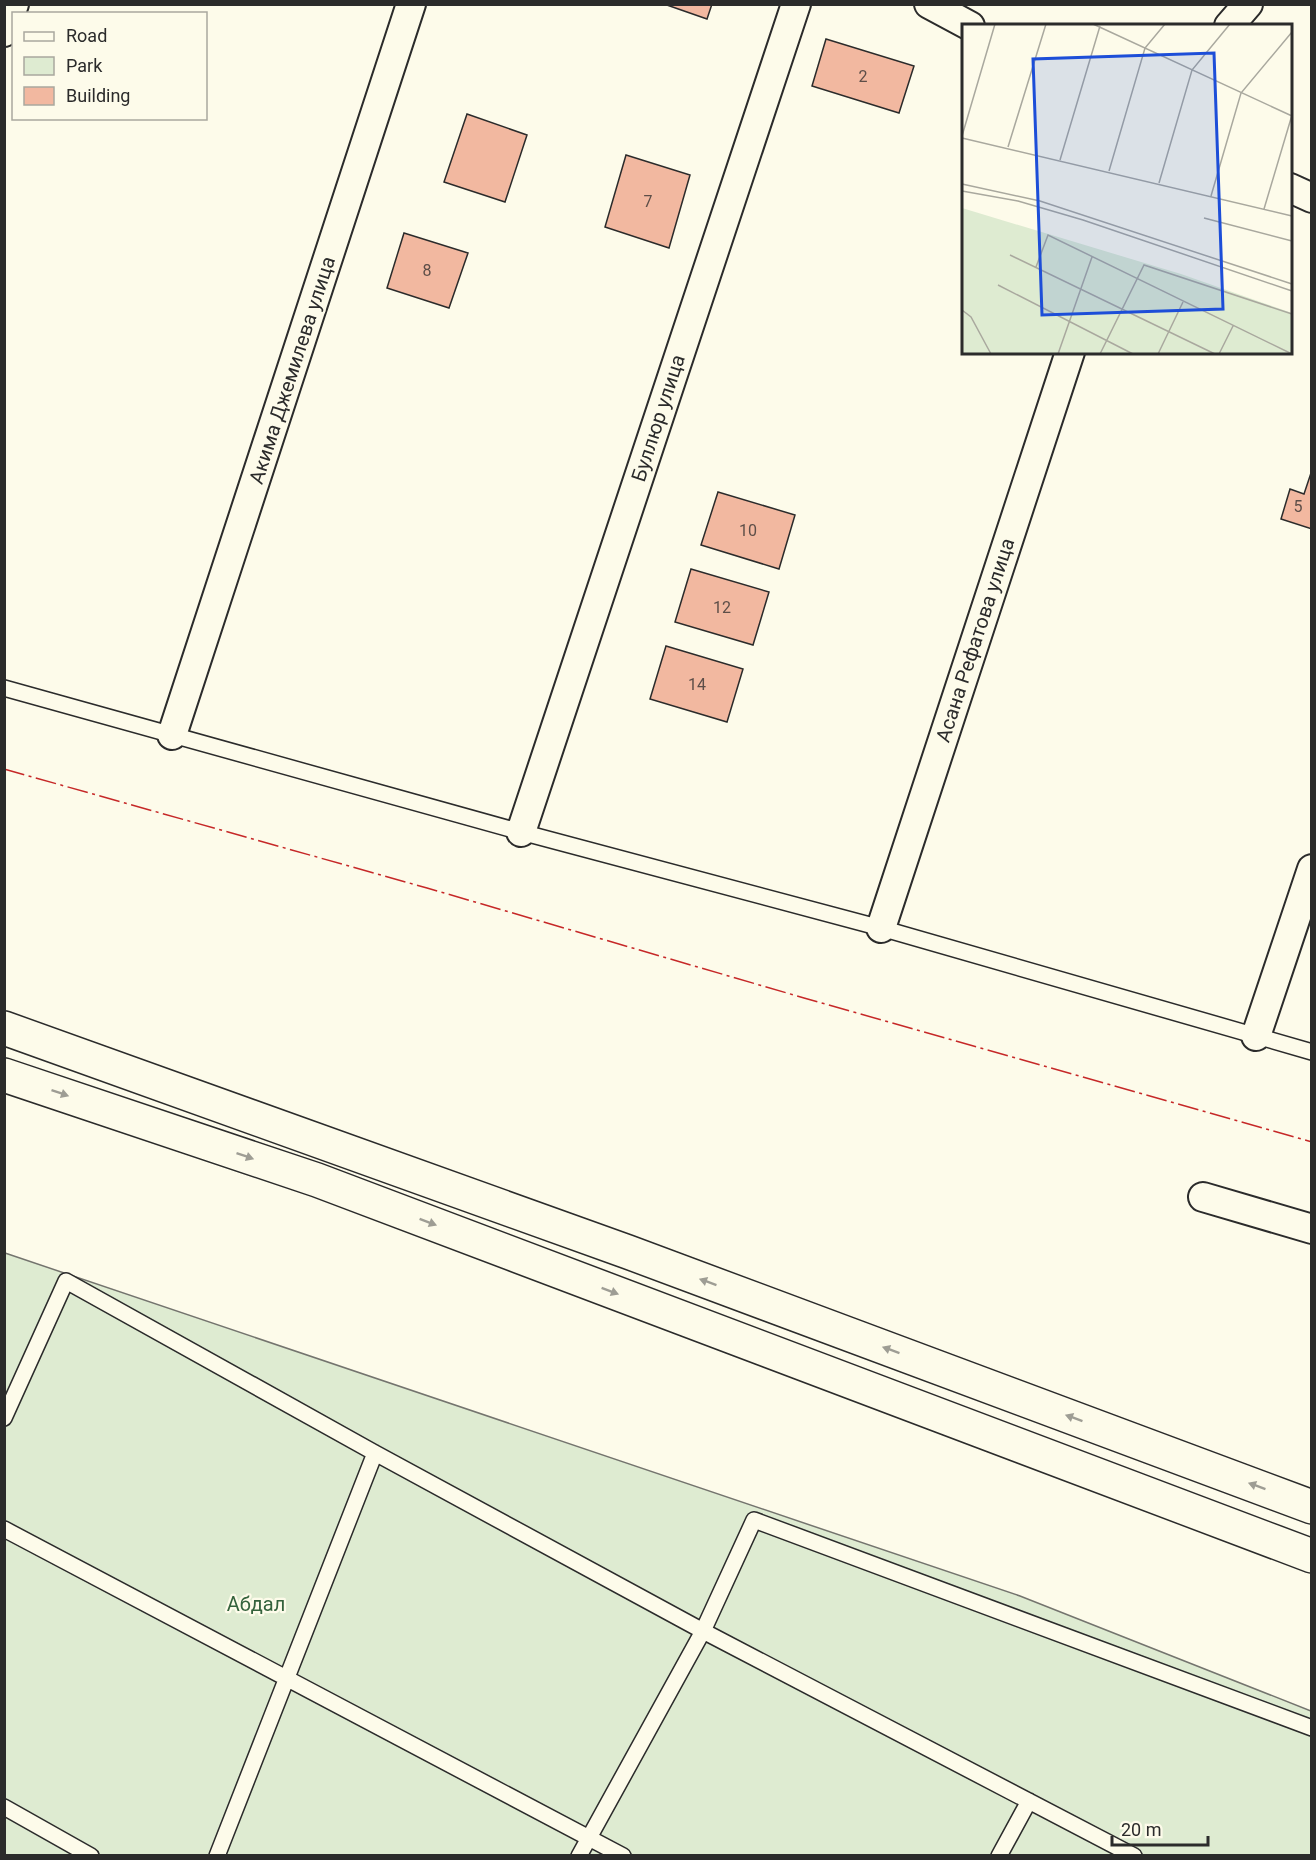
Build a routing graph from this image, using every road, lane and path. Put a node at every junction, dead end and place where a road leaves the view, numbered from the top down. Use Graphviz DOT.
graph roads {
  1 [pos="14,4"];
  2 [pos="411,4"];
  3 [pos="796,4"];
  4 [pos="929,4"];
  5 [pos="1248,4"];
  6 [pos="966,24"];
  7 [pos="1231,24"];
  8 [pos="4,32"];
  9 [pos="1292,189"];
  10 [pos="1311,198"];
  11 [pos="1069,354"];
  12 [pos="4,688"];
  13 [pos="172,735"];
  14 [pos="520,832"];
  15 [pos="1311,869"];
  16 [pos="881,928"];
  17 [pos="4,1028"];
  18 [pos="1256,1036"];
  19 [pos="1311,1052"];
  20 [pos="4,1075"];
  21 [pos="1203,1197"];
  22 [pos="1311,1228"];
  23 [pos="4,1418"];
  24 [pos="375,1453"];
  25 [pos="1311,1506"];
  26 [pos="4,1529"];
  27 [pos="1311,1556"];
  28 [pos="703,1631"];
  29 [pos="287,1678"];
  30 [pos="1311,1728"];
  31 [pos="1029,1801"];
  32 [pos="4,1808"];
  33 [pos="589,1838"];
  34 [pos="91,1856"];
  35 [pos="218,1856"];
  36 [pos="579,1856"];
  37 [pos="623,1856"];
  38 [pos="999,1856"];
  39 [pos="1134,1856"];
  1 -- 8 [label="street"];
  2 -- 13 [label="street, Акима Джемилева улица"];
  3 -- 14 [label="street, Буллюр улица"];
  4 -- 6 [label="street"];
  5 -- 7 [label="street"];
  9 -- 10 [label="street"];
  11 -- 16 [label="street, Асана Рефатова улица"];
  12 -- 13 [label="lane"];
  13 -- 14 [label="lane"];
  14 -- 16 [label="lane"];
  15 -- 18 [label="street"];
  16 -- 18 [label="lane"];
  25 -- 17 [label="main road, one-way"];
  18 -- 19 [label="lane"];
  20 -- 27 [label="main road, one-way"];
  21 -- 22 [label="street"];
  23 -- 24 [label="lane"];
  24 -- 28 [label="lane"];
  24 -- 29 [label="lane"];
  26 -- 29 [label="lane"];
  28 -- 30 [label="lane"];
  28 -- 31 [label="lane"];
  28 -- 33 [label="lane"];
  29 -- 33 [label="lane"];
  29 -- 35 [label="lane"];
  31 -- 38 [label="lane"];
  31 -- 39 [label="lane"];
  32 -- 34 [label="lane"];
  33 -- 36 [label="lane"];
  33 -- 37 [label="lane"];
}
